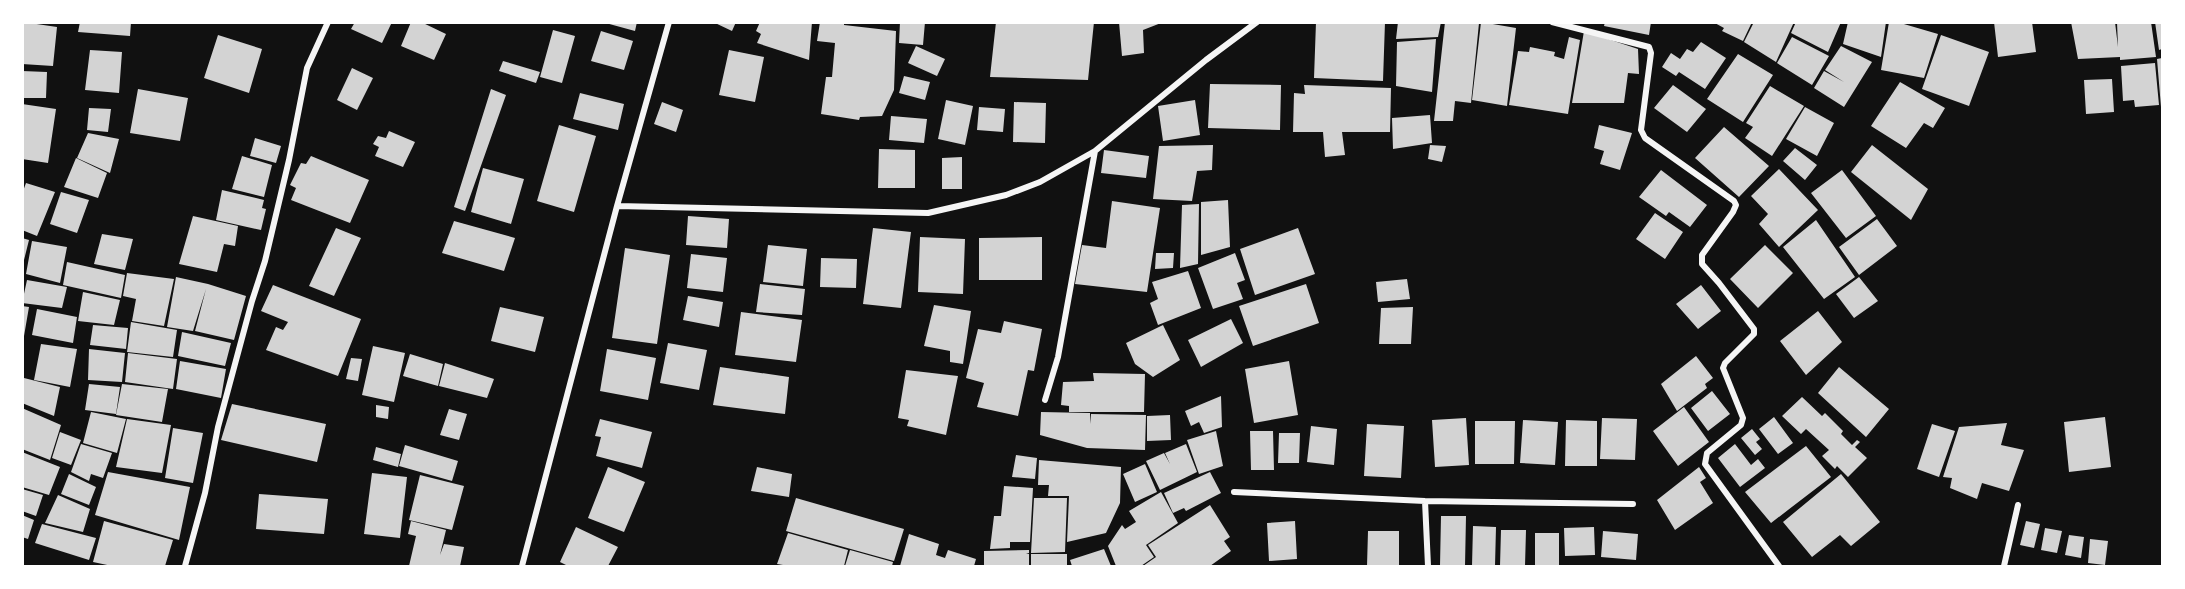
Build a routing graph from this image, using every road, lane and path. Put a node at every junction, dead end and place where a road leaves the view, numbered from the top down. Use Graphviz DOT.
graph roads {
  1 [pos="328,22"];
  2 [pos="669,22"];
  3 [pos="1257,22"];
  4 [pos="1552,22"];
  5 [pos="1095,151"];
  6 [pos="617,206"];
  7 [pos="1045,400"];
  8 [pos="1234,492"];
  9 [pos="1425,501"];
  10 [pos="1633,504"];
  11 [pos="2018,505"];
  12 [pos="185,567"];
  13 [pos="522,567"];
  14 [pos="1428,567"];
  15 [pos="1779,567"];
  16 [pos="2004,567"];
  1 -- 12 [label="street"];
  2 -- 6 [label="street"];
  3 -- 5 [label="street"];
  4 -- 15 [label="street"];
  5 -- 6 [label="street"];
  5 -- 7 [label="street"];
  6 -- 13 [label="street"];
  8 -- 9 [label="street"];
  9 -- 10 [label="street"];
  9 -- 14 [label="street"];
  11 -- 16 [label="street"];
}
